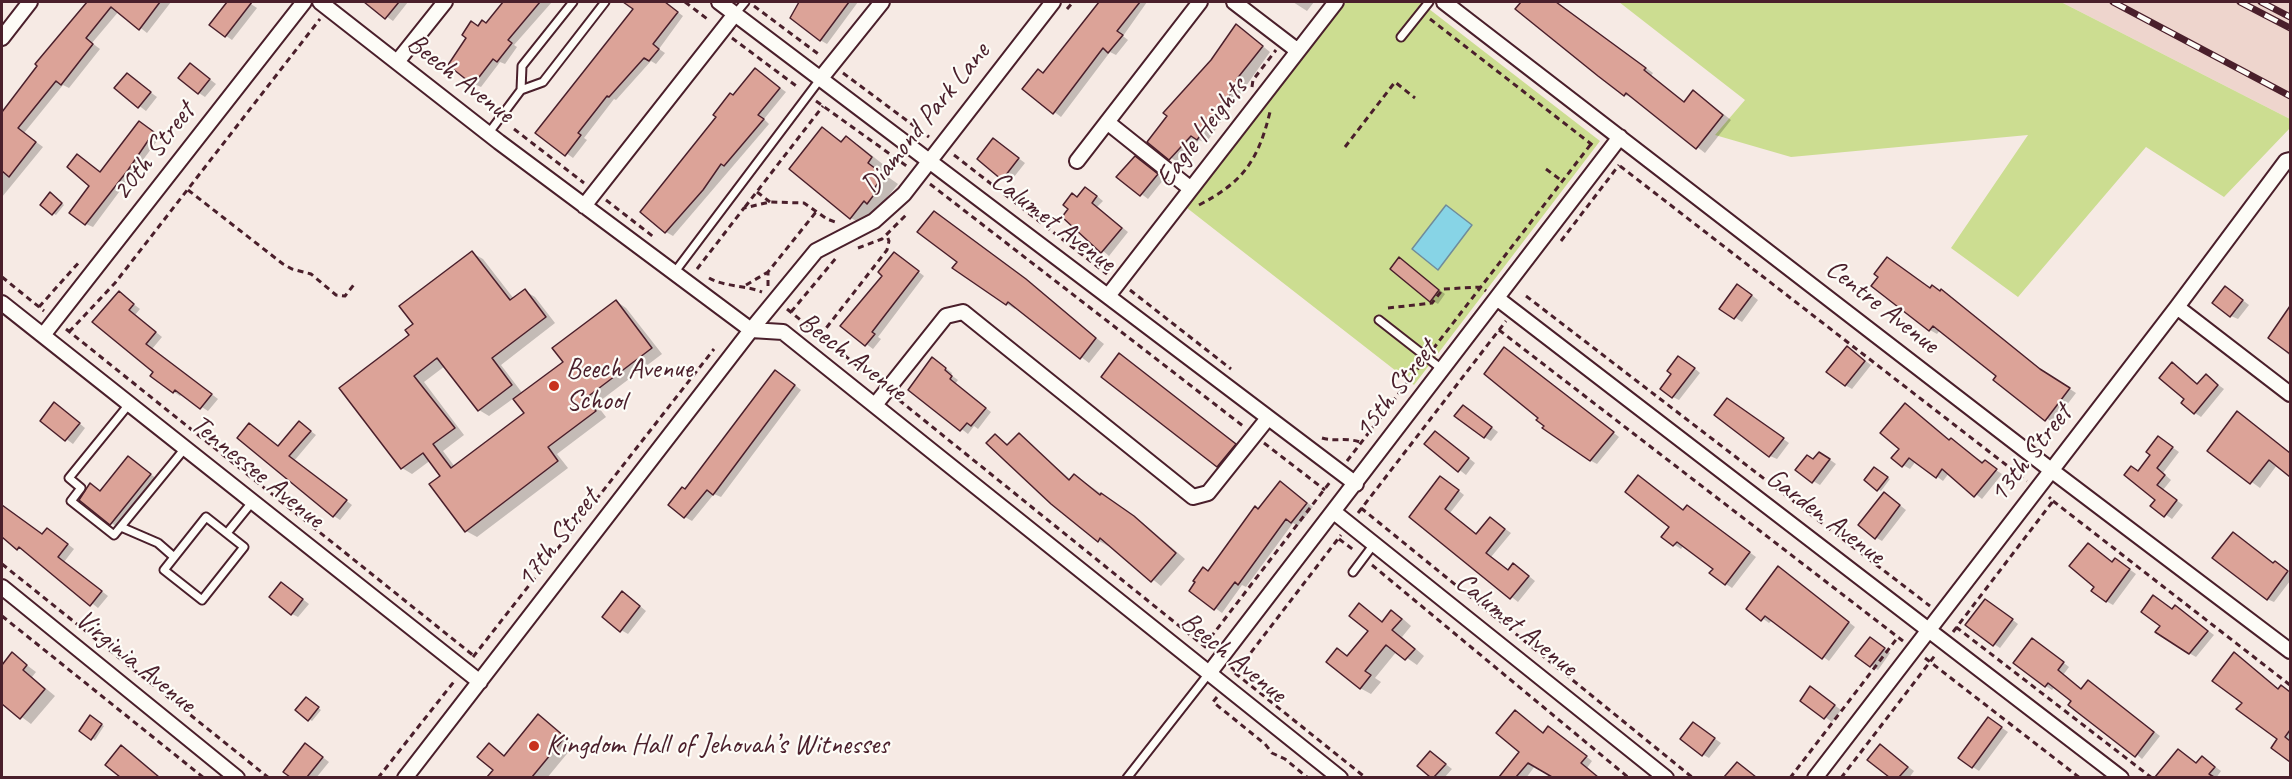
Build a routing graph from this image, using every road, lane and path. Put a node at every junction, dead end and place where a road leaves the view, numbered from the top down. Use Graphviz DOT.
graph roads {
  1 [pos="30,2"];
  2 [pos="304,2"];
  3 [pos="445,2"];
  4 [pos="573,2"];
  5 [pos="605,2"];
  6 [pos="685,2"];
  7 [pos="719,2"];
  8 [pos="746,2"];
  9 [pos="882,2"];
  10 [pos="1053,2"];
  11 [pos="1200,2"];
  12 [pos="1234,2"];
  13 [pos="1336,2"];
  14 [pos="1429,2"];
  15 [pos="1444,2"];
  16 [pos="324,5"];
  17 [pos="1421,12"];
  18 [pos="735,14"];
  19 [pos="723,30"];
  20 [pos="1401,37"];
  21 [pos="2,39"];
  22 [pos="1298,51"];
  23 [pos="397,62"];
  24 [pos="832,65"];
  25 [pos="821,78"];
  26 [pos="521,90"];
  27 [pos="809,95"];
  28 [pos="1415,98"];
  29 [pos="823,106"];
  30 [pos="1271,108"];
  31 [pos="1107,122"];
  32 [pos="514,129"];
  33 [pos="488,134"];
  34 [pos="1620,137"];
  35 [pos="1591,144"];
  36 [pos="942,146"];
  37 [pos="1345,147"];
  38 [pos="1606,155"];
  39 [pos="2288,160"];
  40 [pos="930,161"];
  41 [pos="1077,161"];
  42 [pos="1619,165"];
  43 [pos="906,166"];
  44 [pos="1546,169"];
  45 [pos="900,173"];
  46 [pos="918,176"];
  47 [pos="1562,181"];
  48 [pos="931,185"];
  49 [pos="1191,189"];
  50 [pos="188,190"];
  51 [pos="596,192"];
  52 [pos="757,192"];
  53 [pos="925,193"];
  54 [pos="770,202"];
  55 [pos="584,206"];
  56 [pos="1196,207"];
  57 [pos="744,208"];
  58 [pos="912,208"];
  59 [pos="816,212"];
  60 [pos="849,221"];
  61 [pos="886,235"];
  62 [pos="656,238"];
  63 [pos="1557,246"];
  64 [pos="852,250"];
  65 [pos="842,254"];
  66 [pos="684,260"];
  67 [pos="697,269"];
  68 [pos="768,272"];
  69 [pos="674,273"];
  70 [pos="2,277"];
  71 [pos="1137,281"];
  72 [pos="356,282"];
  73 [pos="745,286"];
  74 [pos="1124,287"];
  75 [pos="1481,287"];
  76 [pos="1521,293"];
  77 [pos="1108,296"];
  78 [pos="1526,296"];
  79 [pos="1497,299"];
  80 [pos="776,300"];
  81 [pos="2,305"];
  82 [pos="2177,307"];
  83 [pos="1388,308"];
  84 [pos="1514,311"];
  85 [pos="791,312"];
  86 [pos="55,320"];
  87 [pos="1379,320"];
  88 [pos="751,330"];
  89 [pos="1499,330"];
  90 [pos="69,332"];
  91 [pos="44,334"];
  92 [pos="820,336"];
  93 [pos="714,349"];
  94 [pos="1427,357"];
  95 [pos="1443,370"];
  96 [pos="1239,375"];
  97 [pos="887,390"];
  98 [pos="2290,394"];
  99 [pos="130,403"];
  100 [pos="875,405"];
  101 [pos="1268,418"];
  102 [pos="1254,435"];
  103 [pos="1321,438"];
  104 [pos="1360,442"];
  105 [pos="186,447"];
  106 [pos="2051,470"];
  107 [pos="1339,471"];
  108 [pos="1356,484"];
  109 [pos="2037,488"];
  110 [pos="1325,490"];
  111 [pos="253,501"];
  112 [pos="2054,501"];
  113 [pos="1361,508"];
  114 [pos="1334,512"];
  115 [pos="1349,524"];
  116 [pos="121,527"];
  117 [pos="227,533"];
  118 [pos="1338,538"];
  119 [pos="1374,544"];
  120 [pos="174,556"];
  121 [pos="1364,559"];
  122 [pos="2,564"];
  123 [pos="1353,572"];
  124 [pos="2,587"];
  125 [pos="1940,614"];
  126 [pos="2,616"];
  127 [pos="1956,627"];
  128 [pos="1929,629"];
  129 [pos="1898,637"];
  130 [pos="1946,642"];
  131 [pos="1204,646"];
  132 [pos="1913,649"];
  133 [pos="2290,651"];
  134 [pos="474,656"];
  135 [pos="1221,659"];
  136 [pos="1930,662"];
  137 [pos="464,669"];
  138 [pos="1210,672"];
  139 [pos="1236,672"];
  140 [pos="480,682"];
  141 [pos="2290,685"];
  142 [pos="204,777"];
  143 [pos="237,777"];
  144 [pos="269,777"];
  145 [pos="378,777"];
  146 [pos="405,777"];
  147 [pos="1126,777"];
  148 [pos="1340,777"];
  149 [pos="1366,777"];
  150 [pos="1629,777"];
  151 [pos="1666,777"];
  152 [pos="1693,777"];
  153 [pos="1790,777"];
  154 [pos="1815,777"];
  155 [pos="1841,777"];
  156 [pos="2080,777"];
  157 [pos="2121,777"];
  158 [pos="2152,777"];
  1 -- 21 [label="street"];
  2 -- 86 [label="street, 20th Street"];
  3 -- 23 [label="street"];
  4 -- 26 [label="lane"];
  5 -- 26 [label="lane"];
  6 -- 19 [label="path"];
  7 -- 18 [label="street, Calumet Avenue"];
  8 -- 18 [label="lane"];
  8 -- 24 [label="path"];
  9 -- 24 [label="street"];
  10 -- 36 [label="street, Diamond Park Lane"];
  11 -- 31 [label="street"];
  12 -- 22 [label="street"];
  13 -- 22 [label="street, Eagle Heights"];
  14 -- 17 [label="lane"];
  15 -- 34 [label="street, Centre Avenue"];
  16 -- 23 [label="street, Beech Avenue"];
  16 -- 50 [label="path"];
  17 -- 20 [label="lane"];
  17 -- 35 [label="path"];
  18 -- 19 [label="street"];
  18 -- 25 [label="street, Calumet Avenue"];
  19 -- 27 [label="path"];
  19 -- 51 [label="street"];
  22 -- 49 [label="street, Eagle Heights"];
  23 -- 33 [label="street, Beech Avenue"];
  24 -- 25 [label="street"];
  24 -- 36 [label="path"];
  25 -- 27 [label="lane"];
  25 -- 40 [label="street, Calumet Avenue"];
  26 -- 33 [label="lane"];
  27 -- 29 [label="path"];
  27 -- 66 [label="lane"];
  28 -- 37 [label="path"];
  29 -- 43 [label="path"];
  29 -- 52 [label="path"];
  30 -- 56 [label="path"];
  31 -- 41 [label="street"];
  31 -- 49 [label="street"];
  32 -- 51 [label="path"];
  33 -- 55 [label="street, Beech Avenue"];
  34 -- 38 [label="street, 15th Street"];
  34 -- 106 [label="street, Centre Avenue"];
  35 -- 38 [label="path"];
  35 -- 47 [label="path"];
  36 -- 40 [label="street, Diamond Park Lane"];
  36 -- 74 [label="path"];
  38 -- 42 [label="path"];
  38 -- 79 [label="street, 15th Street"];
  39 -- 82 [label="street, 13th Street"];
  40 -- 46 [label="street, Diamond Park Lane"];
  40 -- 77 [label="street, Calumet Avenue"];
  42 -- 63 [label="path"];
  42 -- 109 [label="path"];
  43 -- 45 [label="path"];
  43 -- 46 [label="path"];
  44 -- 47 [label="path"];
  46 -- 48 [label="path"];
  46 -- 80 [label="street, Diamond Park Lane"];
  47 -- 75 [label="path"];
  48 -- 53 [label="path"];
  48 -- 102 [label="path"];
  49 -- 74 [label="street, Eagle Heights"];
  50 -- 72 [label="path"];
  50 -- 90 [label="path"];
  51 -- 55 [label="street"];
  51 -- 62 [label="path"];
  52 -- 54 [label="path"];
  52 -- 57 [label="path"];
  54 -- 57 [label="path"];
  54 -- 59 [label="path"];
  55 -- 69 [label="street, Beech Avenue"];
  57 -- 67 [label="path"];
  58 -- 61 [label="path"];
  59 -- 60 [label="path"];
  59 -- 68 [label="path"];
  61 -- 64 [label="path"];
  61 -- 92 [label="path"];
  65 -- 85 [label="path"];
  66 -- 67 [label="path"];
  66 -- 69 [label="lane"];
  67 -- 73 [label="path"];
  68 -- 73 [label="path"];
  68 -- 73 [label="path"];
  69 -- 88 [label="street, Beech Avenue"];
  70 -- 86 [label="path"];
  71 -- 74 [label="path"];
  74 -- 77 [label="street, Eagle Heights"];
  74 -- 96 [label="path"];
  75 -- 79 [label="path"];
  75 -- 83 [label="path"];
  75 -- 94 [label="path"];
  76 -- 78 [label="path"];
  77 -- 101 [label="street, Calumet Avenue"];
  78 -- 84 [label="path"];
  78 -- 125 [label="path"];
  79 -- 84 [label="street, Garden Avenue"];
  79 -- 95 [label="street, 15th Street"];
  80 -- 85 [label="path"];
  80 -- 88 [label="street, Diamond Park Lane"];
  81 -- 91 [label="street, Tennessee Avenue"];
  82 -- 98 [label="street"];
  82 -- 106 [label="street, 13th Street"];
  84 -- 89 [label="path"];
  84 -- 128 [label="street, Garden Avenue"];
  85 -- 92 [label="path"];
  86 -- 90 [label="path"];
  86 -- 91 [label="street, 20th Street"];
  87 -- 94 [label="lane"];
  88 -- 100 [label="street, Beech Avenue"];
  88 -- 140 [label="street, 17th Street"];
  89 -- 113 [label="path"];
  89 -- 129 [label="path"];
  90 -- 134 [label="path"];
  91 -- 99 [label="street, Tennessee Avenue"];
  92 -- 97 [label="path"];
  93 -- 134 [label="path"];
  94 -- 95 [label="lane"];
  94 -- 104 [label="path"];
  95 -- 108 [label="street, 15th Street"];
  97 -- 100 [label="street"];
  97 -- 102 [label="street"];
  97 -- 131 [label="path"];
  99 -- 105 [label="street, Tennessee Avenue"];
  99 -- 116 [label="lane"];
  100 -- 138 [label="street, Beech Avenue"];
  101 -- 102 [label="street"];
  101 -- 107 [label="street, Calumet Avenue"];
  102 -- 110 [label="path"];
  103 -- 104 [label="path"];
  104 -- 107 [label="path"];
  105 -- 111 [label="street, Tennessee Avenue"];
  105 -- 116 [label="lane"];
  106 -- 109 [label="street, 13th Street"];
  106 -- 133 [label="street, Centre Avenue"];
  107 -- 108 [label="street, Calumet Avenue"];
  107 -- 110 [label="path"];
  108 -- 114 [label="street, 15th Street"];
  109 -- 112 [label="path"];
  109 -- 125 [label="street, 13th Street"];
  110 -- 131 [label="path"];
  111 -- 117 [label="lane"];
  111 -- 137 [label="street, Tennessee Avenue"];
  112 -- 127 [label="path"];
  112 -- 141 [label="path"];
  113 -- 115 [label="path"];
  113 -- 152 [label="path"];
  114 -- 115 [label="street, Calumet Avenue"];
  114 -- 135 [label="street, 15th Street"];
  115 -- 118 [label="path"];
  115 -- 119 [label="street, Calumet Avenue"];
  116 -- 120 [label="lane"];
  117 -- 120 [label="lane"];
  117 -- 120 [label="lane"];
  118 -- 121 [label="path"];
  118 -- 139 [label="path"];
  119 -- 121 [label="lane"];
  119 -- 151 [label="street, Calumet Avenue"];
  121 -- 123 [label="lane"];
  121 -- 150 [label="path"];
  122 -- 144 [label="path"];
  124 -- 143 [label="street, Virginia Avenue"];
  125 -- 127 [label="path"];
  125 -- 128 [label="street, 13th Street"];
  126 -- 142 [label="path"];
  127 -- 130 [label="path"];
  127 -- 158 [label="path"];
  128 -- 130 [label="street, Garden Avenue"];
  128 -- 132 [label="street, 13th Street"];
  129 -- 132 [label="path"];
  129 -- 153 [label="path"];
  130 -- 136 [label="path"];
  130 -- 157 [label="street, Garden Avenue"];
  131 -- 135 [label="path"];
  132 -- 136 [label="path"];
  132 -- 154 [label="street, 13th Street"];
  134 -- 137 [label="path"];
  135 -- 138 [label="street, 15th Street"];
  135 -- 139 [label="path"];
  136 -- 155 [label="path"];
  136 -- 156 [label="path"];
  137 -- 140 [label="street, Tennessee Avenue"];
  137 -- 145 [label="path"];
  138 -- 147 [label="lane"];
  138 -- 148 [label="street, Beech Avenue"];
  139 -- 149 [label="path"];
  140 -- 146 [label="street, 17th Street"];
}
